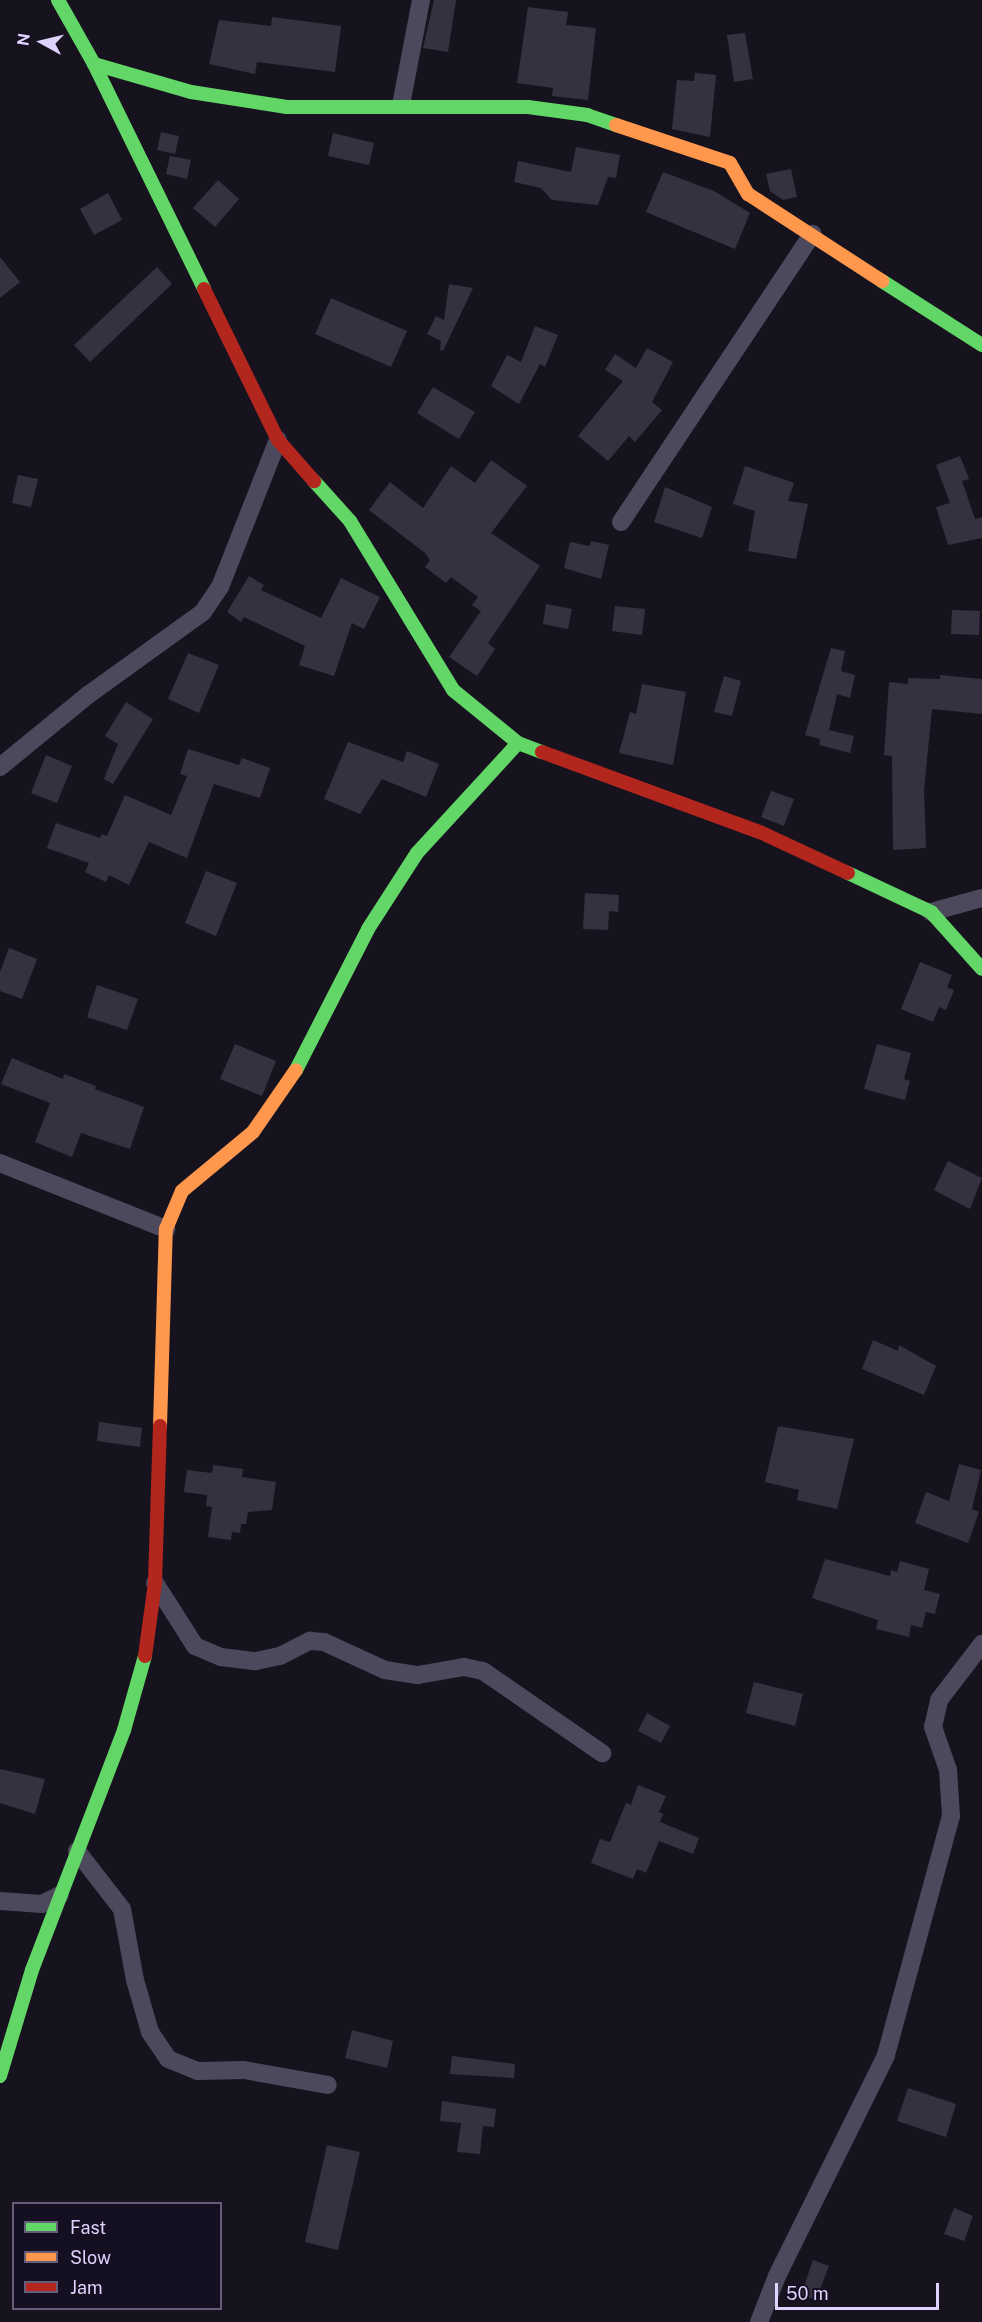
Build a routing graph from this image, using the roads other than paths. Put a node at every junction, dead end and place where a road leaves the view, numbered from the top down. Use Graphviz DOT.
graph roads {
  1 [pos="58,0"];
  2 [pos="421,0"];
  3 [pos="94,64"];
  4 [pos="401,105"];
  5 [pos="812,234"];
  6 [pos="982,345"];
  7 [pos="278,440"];
  8 [pos="621,522"];
  9 [pos="518,744"];
  10 [pos="0,767"];
  11 [pos="982,898"];
  12 [pos="931,912"];
  13 [pos="982,969"];
  14 [pos="0,1163"];
  15 [pos="166,1229"];
  16 [pos="155,1583"];
  17 [pos="982,1644"];
  18 [pos="602,1753"];
  19 [pos="77,1851"];
  20 [pos="60,1895"];
  21 [pos="0,1900"];
  22 [pos="0,2076"];
  23 [pos="328,2085"];
  24 [pos="759,2322"];
  1 -- 3 [label="street"];
  2 -- 4 [label="street"];
  3 -- 4 [label="street"];
  3 -- 7 [label="street"];
  4 -- 5 [label="street"];
  5 -- 6 [label="street"];
  5 -- 8 [label="street"];
  7 -- 9 [label="street"];
  7 -- 10 [label="street"];
  9 -- 12 [label="street"];
  9 -- 15 [label="street"];
  11 -- 12 [label="street"];
  12 -- 13 [label="street"];
  14 -- 15 [label="street"];
  15 -- 16 [label="street"];
  16 -- 18 [label="street"];
  16 -- 19 [label="street"];
  17 -- 24 [label="street"];
  19 -- 20 [label="street"];
  19 -- 23 [label="street"];
  20 -- 21 [label="street"];
  20 -- 22 [label="street"];
}
